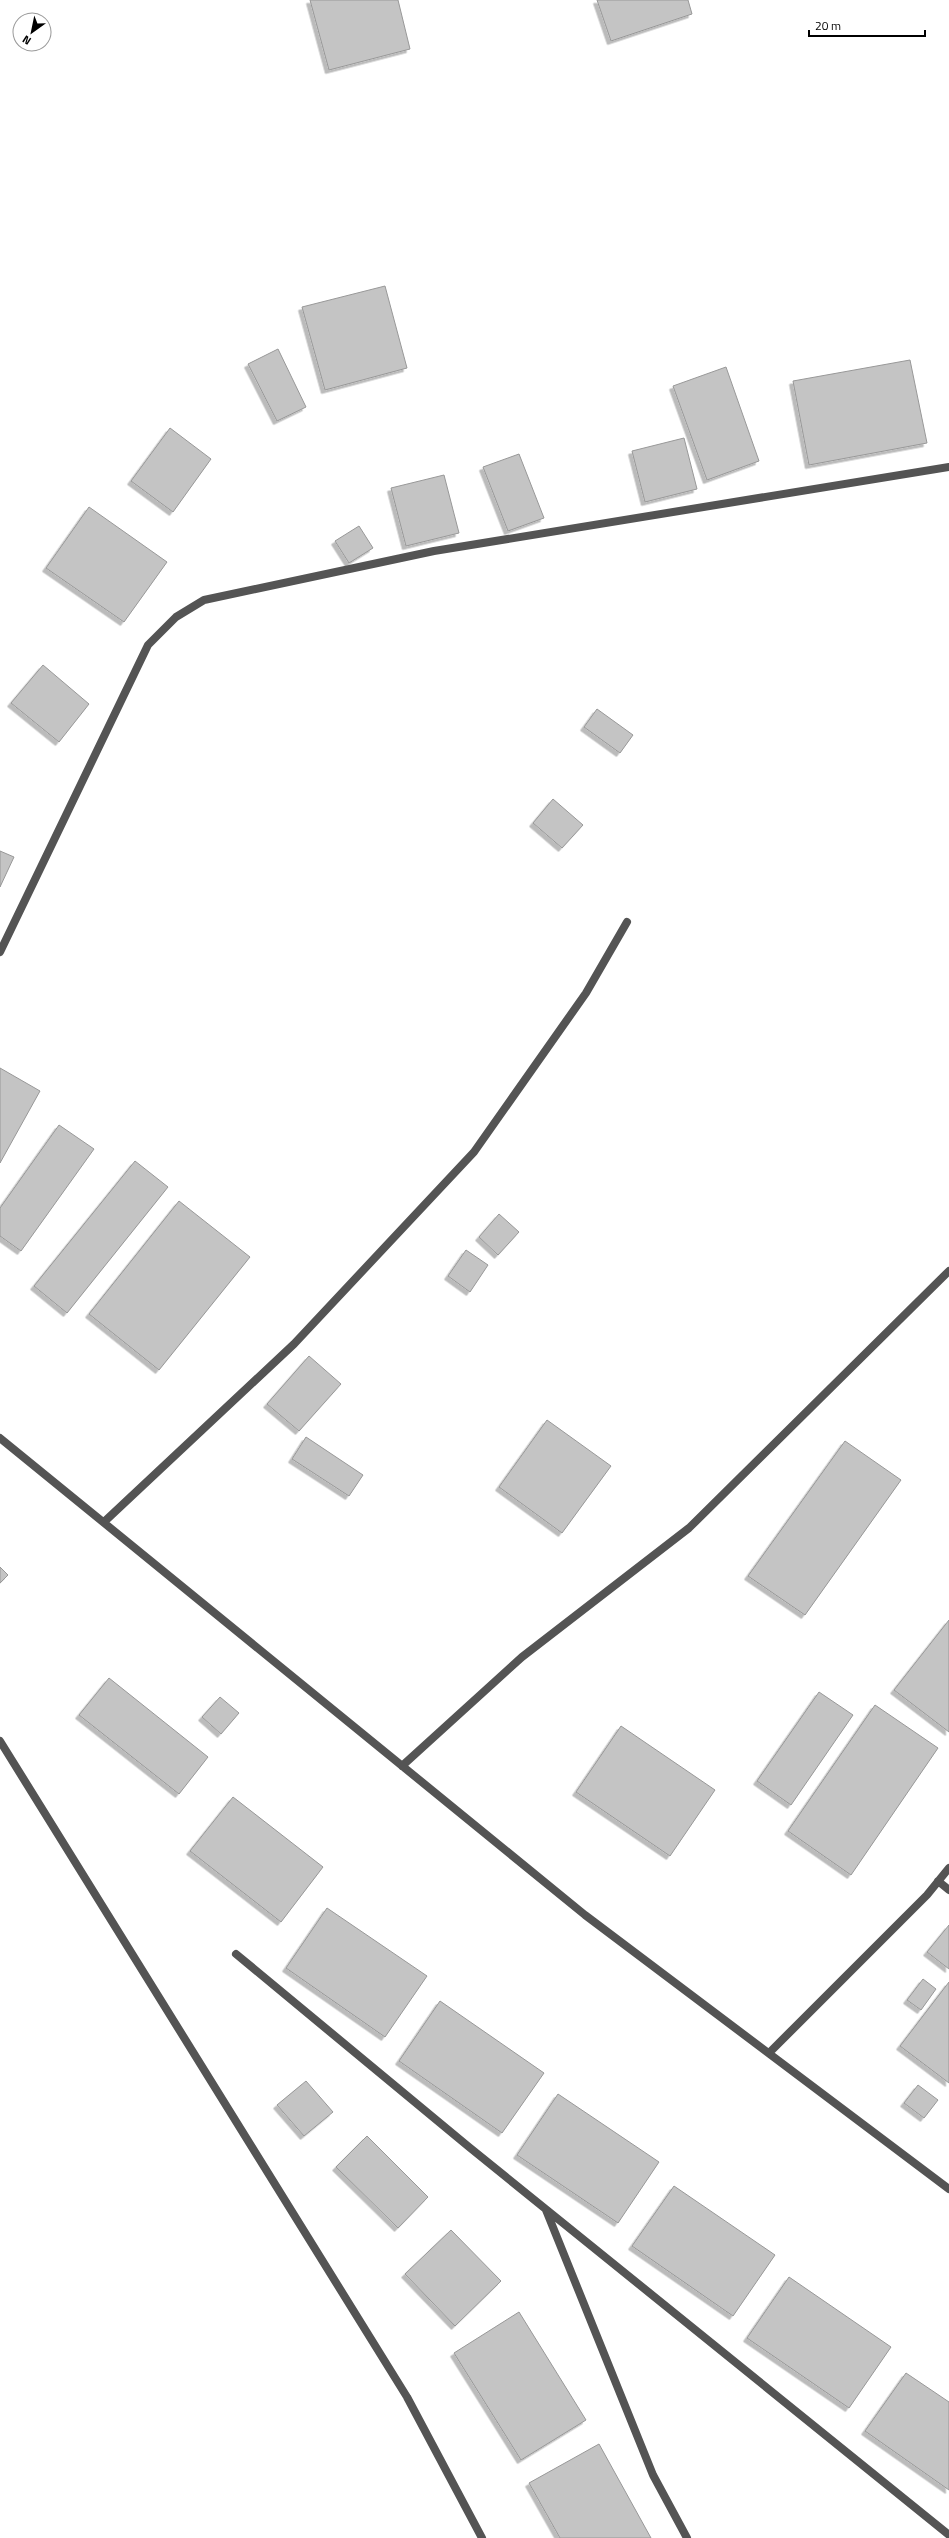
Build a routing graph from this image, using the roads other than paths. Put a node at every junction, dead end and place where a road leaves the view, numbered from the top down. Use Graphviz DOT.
graph roads {
  1 [pos="949,467"];
  2 [pos="627,922"];
  3 [pos="0,952"];
  4 [pos="949,1271"];
  5 [pos="0,1438"];
  6 [pos="104,1522"];
  7 [pos="0,1741"];
  8 [pos="402,1766"];
  9 [pos="949,1868"];
  10 [pos="938,1881"];
  11 [pos="949,1890"];
  12 [pos="236,1954"];
  13 [pos="769,2053"];
  14 [pos="949,2189"];
  15 [pos="546,2209"];
  16 [pos="949,2534"];
  17 [pos="482,2538"];
  18 [pos="687,2538"];
  1 -- 3 [label="street"];
  2 -- 6 [label="street"];
  4 -- 8 [label="street"];
  5 -- 6 [label="street"];
  6 -- 8 [label="street"];
  7 -- 17 [label="street"];
  8 -- 13 [label="street"];
  9 -- 10 [label="street"];
  10 -- 11 [label="street"];
  10 -- 13 [label="street"];
  12 -- 15 [label="street"];
  13 -- 14 [label="street"];
  15 -- 16 [label="street"];
  15 -- 18 [label="street"];
}
